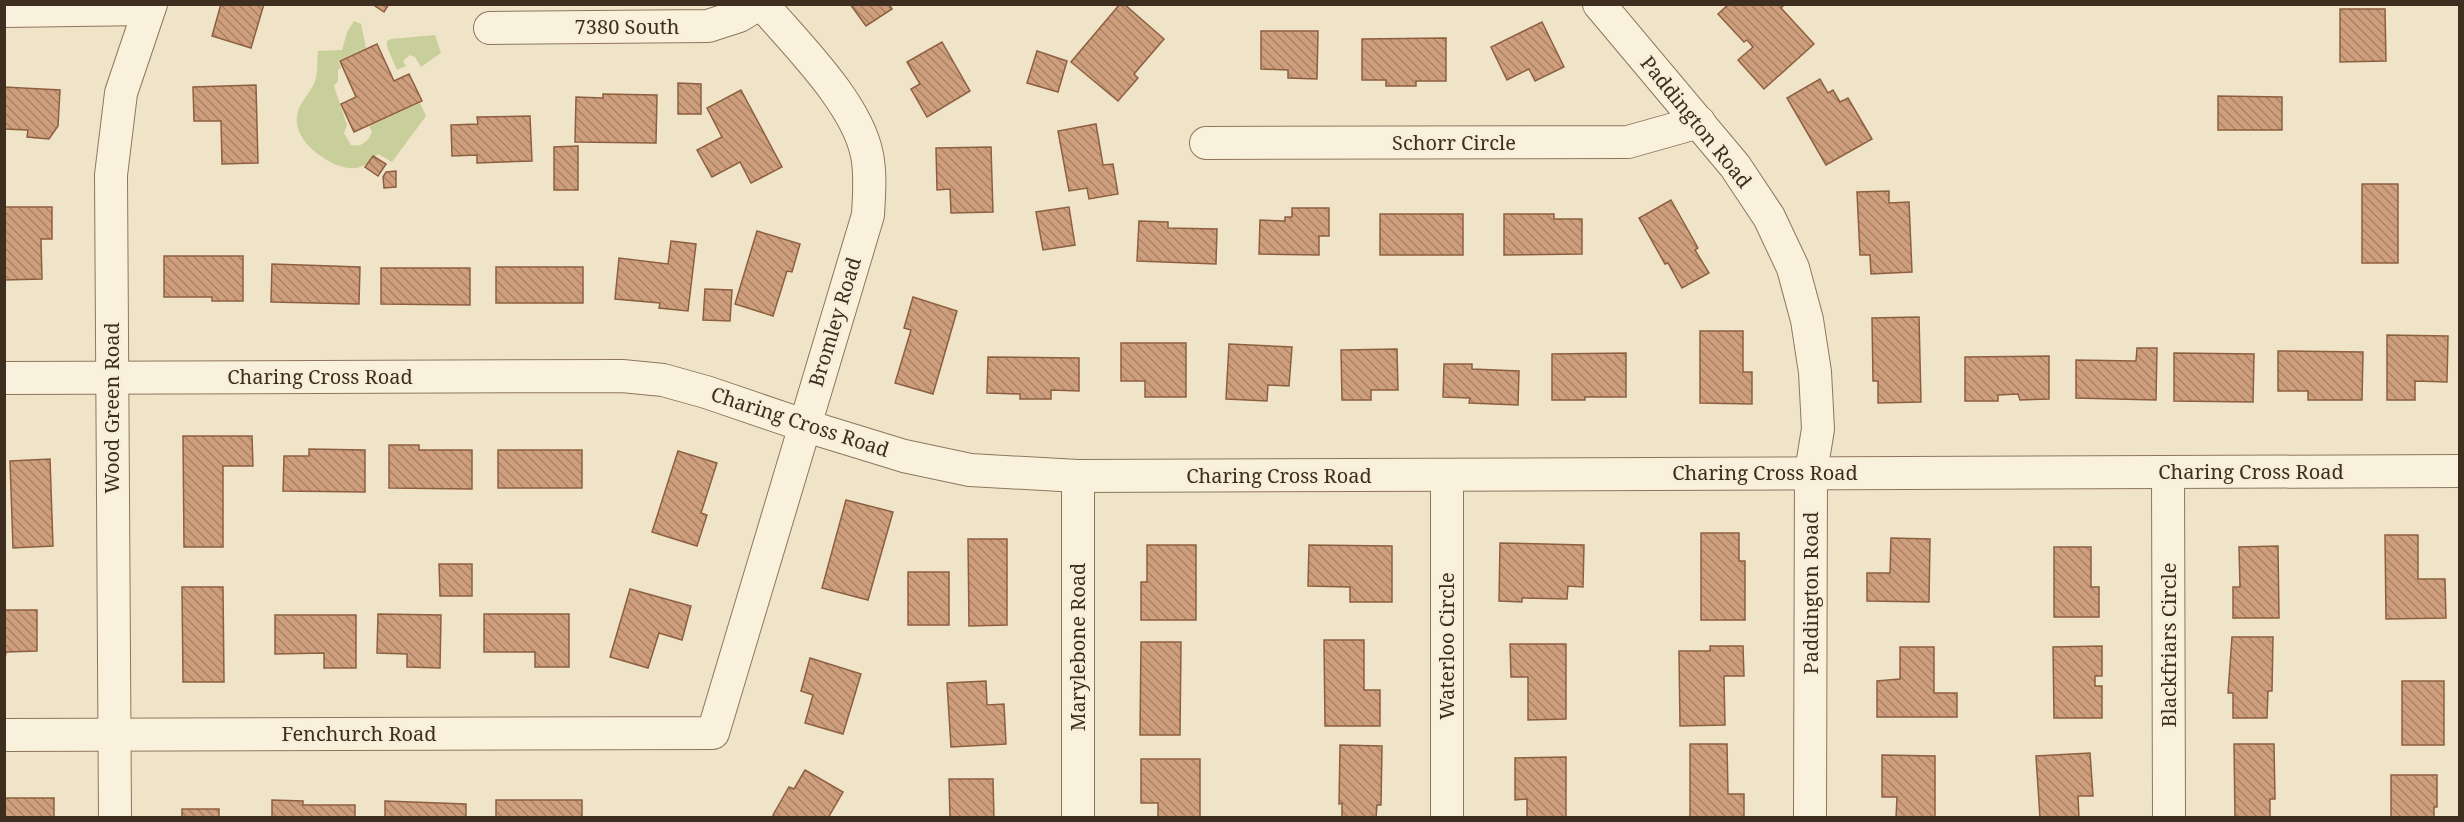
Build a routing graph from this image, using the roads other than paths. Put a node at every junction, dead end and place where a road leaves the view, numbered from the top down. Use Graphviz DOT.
graph roads {
  1 [pos="760,4"];
  2 [pos="1599,4"];
  3 [pos="150,7"];
  4 [pos="4,11"];
  5 [pos="490,28"];
  6 [pos="1699,122"];
  7 [pos="1206,143"];
  8 [pos="112,377"];
  9 [pos="4,378"];
  10 [pos="803,425"];
  11 [pos="2460,471"];
  12 [pos="1811,472"];
  13 [pos="2168,473"];
  14 [pos="1447,475"];
  15 [pos="1078,476"];
  16 [pos="713,733"];
  17 [pos="116,734"];
  18 [pos="4,735"];
  19 [pos="115,818"];
  20 [pos="1078,818"];
  21 [pos="1447,818"];
  22 [pos="1810,818"];
  23 [pos="2169,818"];
  1 -- 5 [label="street, 7380 South"];
  1 -- 10 [label="street, Bromley Road"];
  2 -- 6 [label="street, Paddington Road"];
  3 -- 4 [label="street"];
  3 -- 8 [label="street, Wood Green Road"];
  6 -- 7 [label="street, Schorr Circle"];
  6 -- 12 [label="street, Paddington Road"];
  8 -- 9 [label="street, Charing Cross Road"];
  8 -- 10 [label="street, Charing Cross Road"];
  8 -- 17 [label="street, Wood Green Road"];
  10 -- 15 [label="street, Charing Cross Road"];
  10 -- 16 [label="street, Bromley Road"];
  11 -- 13 [label="street, Charing Cross Road"];
  12 -- 13 [label="street, Charing Cross Road"];
  12 -- 14 [label="street, Charing Cross Road"];
  12 -- 22 [label="street, Paddington Road"];
  13 -- 23 [label="street, Blackfriars Circle"];
  14 -- 15 [label="street, Charing Cross Road"];
  14 -- 21 [label="street, Waterloo Circle"];
  15 -- 20 [label="street, Marylebone Road"];
  16 -- 17 [label="street, Fenchurch Road"];
  17 -- 18 [label="street, Fenchurch Road"];
  17 -- 19 [label="street, Wood Green Road"];
}
